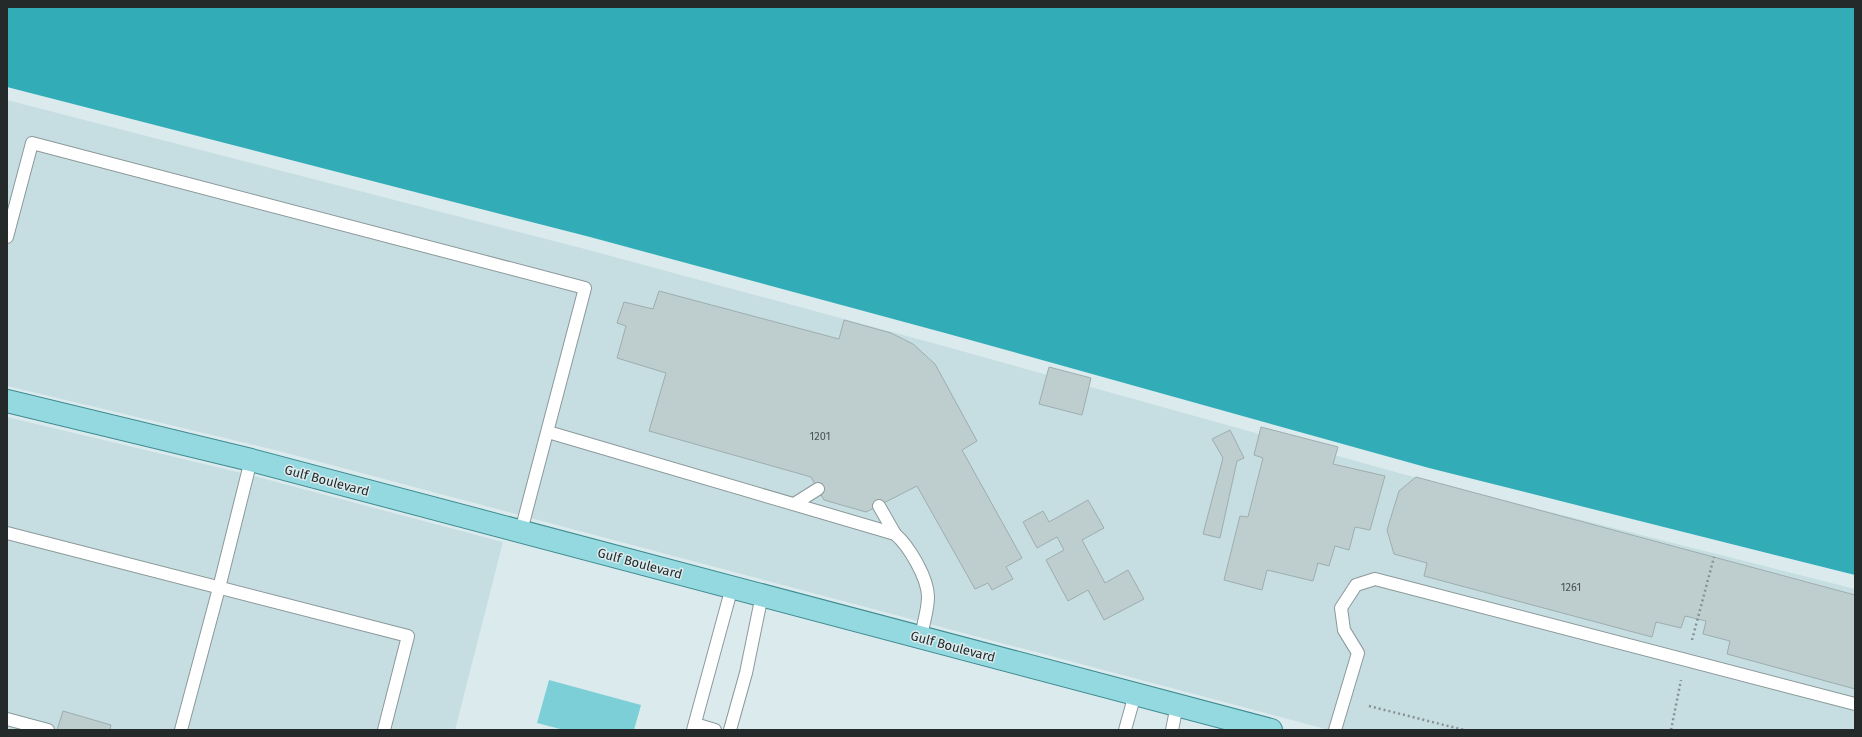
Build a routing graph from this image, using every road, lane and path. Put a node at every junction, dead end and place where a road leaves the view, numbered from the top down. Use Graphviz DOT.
graph roads {
  1 [pos="7,237"];
  2 [pos="7,401"];
  3 [pos="548,432"];
  4 [pos="251,460"];
  5 [pos="818,489"];
  6 [pos="794,504"];
  7 [pos="879,506"];
  8 [pos="521,531"];
  9 [pos="7,533"];
  10 [pos="895,534"];
  11 [pos="1714,557"];
  12 [pos="732,587"];
  13 [pos="219,588"];
  14 [pos="762,595"];
  15 [pos="921,637"];
  16 [pos="1686,660"];
  17 [pos="1135,694"];
  18 [pos="1855,704"];
  19 [pos="1177,705"];
  20 [pos="1369,706"];
  21 [pos="7,719"];
  22 [pos="694,727"];
  23 [pos="48,730"];
  24 [pos="181,730"];
  25 [pos="384,730"];
  26 [pos="715,730"];
  27 [pos="730,730"];
  28 [pos="1124,730"];
  29 [pos="1172,730"];
  30 [pos="1271,730"];
  31 [pos="1335,730"];
  32 [pos="1464,730"];
  33 [pos="1671,730"];
  1 -- 3 [label="lane"];
  2 -- 4 [label="main road, Gulf Boulevard"];
  3 -- 6 [label="lane"];
  3 -- 8 [label="lane"];
  4 -- 8 [label="main road, Gulf Boulevard"];
  4 -- 13 [label="lane"];
  5 -- 6 [label="lane"];
  6 -- 10 [label="lane"];
  7 -- 10 [label="lane"];
  8 -- 12 [label="main road, Gulf Boulevard"];
  9 -- 13 [label="lane"];
  10 -- 15 [label="lane"];
  11 -- 16 [label="path"];
  12 -- 14 [label="main road, Gulf Boulevard"];
  12 -- 22 [label="lane"];
  13 -- 24 [label="lane"];
  13 -- 25 [label="lane"];
  14 -- 15 [label="main road, Gulf Boulevard"];
  14 -- 27 [label="lane"];
  15 -- 17 [label="main road, Gulf Boulevard"];
  16 -- 18 [label="lane"];
  16 -- 31 [label="lane"];
  16 -- 33 [label="path"];
  17 -- 19 [label="main road, Gulf Boulevard"];
  17 -- 28 [label="lane"];
  19 -- 29 [label="lane"];
  19 -- 30 [label="main road, Gulf Boulevard"];
  20 -- 32 [label="path"];
  21 -- 23 [label="lane"];
  22 -- 26 [label="lane"];
}
